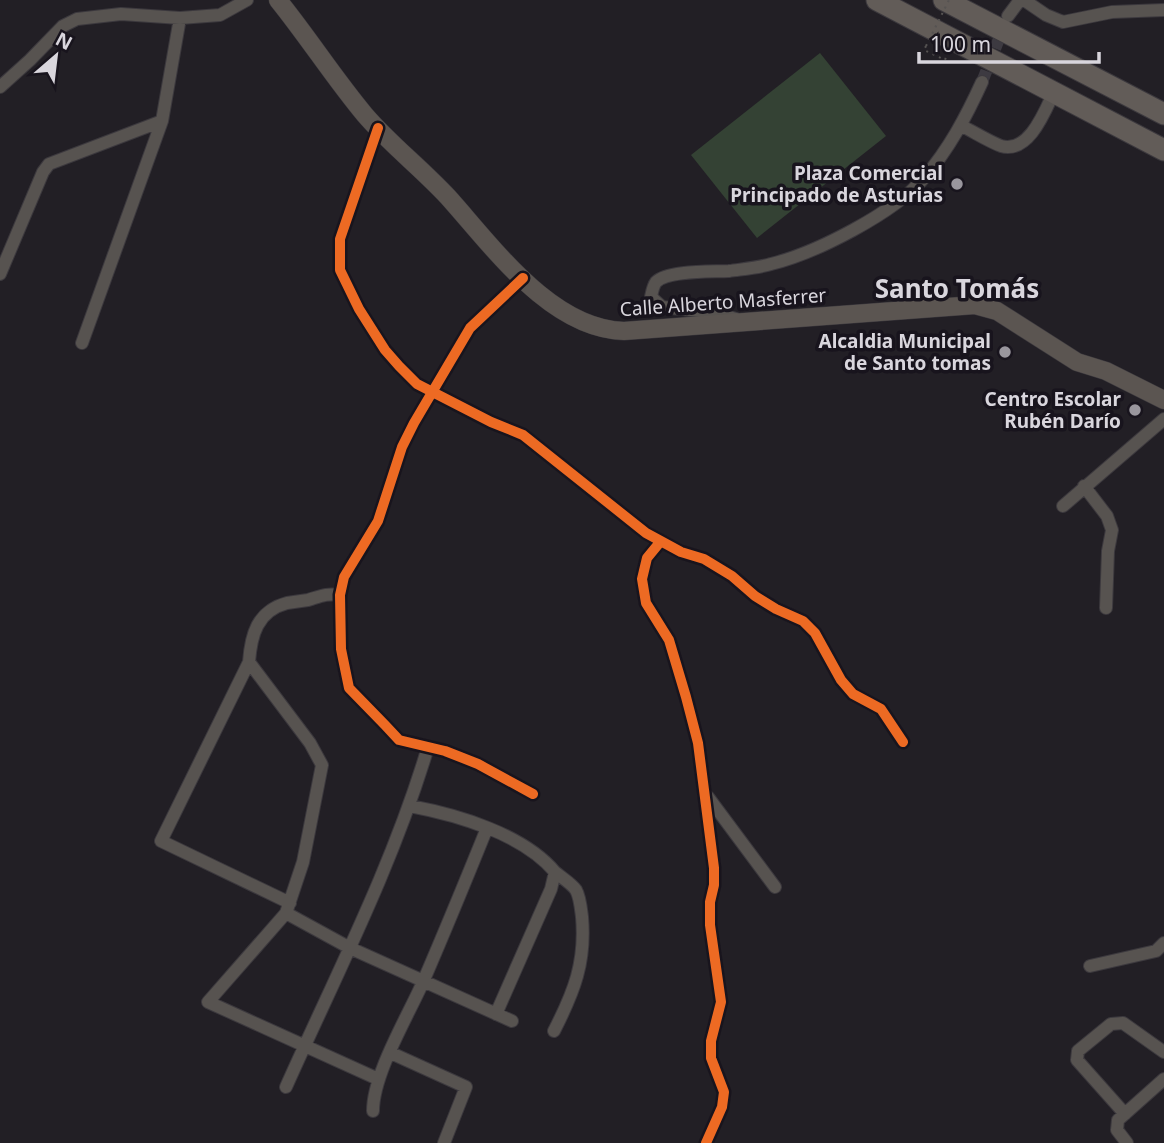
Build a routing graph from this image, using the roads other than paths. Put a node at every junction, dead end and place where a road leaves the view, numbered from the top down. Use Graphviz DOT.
graph roads {
  1 [pos="247,0"];
  2 [pos="278,0"];
  3 [pos="877,0"];
  4 [pos="946,0"];
  5 [pos="1022,0"];
  6 [pos="1164,10"];
  7 [pos="1008,16"];
  8 [pos="180,18"];
  9 [pos="982,82"];
  10 [pos="0,87"];
  11 [pos="1054,92"];
  12 [pos="1164,114"];
  13 [pos="162,121"];
  14 [pos="962,126"];
  15 [pos="378,128"];
  16 [pos="1164,150"];
  17 [pos="0,274"];
  18 [pos="523,278"];
  19 [pos="751,323"];
  20 [pos="82,343"];
  21 [pos="432,392"];
  22 [pos="1164,400"];
  23 [pos="1164,419"];
  24 [pos="1084,486"];
  25 [pos="1063,506"];
  26 [pos="661,541"];
  27 [pos="340,595"];
  28 [pos="1106,608"];
  29 [pos="249,662"];
  30 [pos="903,742"];
  31 [pos="428,747"];
  32 [pos="533,794"];
  33 [pos="705,794"];
  34 [pos="410,806"];
  35 [pos="487,828"];
  36 [pos="555,872"];
  37 [pos="775,887"];
  38 [pos="288,908"];
  39 [pos="1164,943"];
  40 [pos="350,948"];
  41 [pos="1090,966"];
  42 [pos="423,981"];
  43 [pos="496,1014"];
  44 [pos="512,1021"];
  45 [pos="554,1031"];
  46 [pos="305,1045"];
  47 [pos="1164,1052"];
  48 [pos="391,1053"];
  49 [pos="378,1079"];
  50 [pos="1164,1079"];
  51 [pos="286,1087"];
  52 [pos="373,1111"];
  53 [pos="1125,1114"];
  54 [pos="444,1143"];
  55 [pos="706,1143"];
  56 [pos="1127,1143"];
  1 -- 8 [label="street"];
  2 -- 15 [label="main road, Calle Alberto Masferrer"];
  3 -- 11 [label="highway"];
  4 -- 12 [label="highway"];
  5 -- 6 [label="street"];
  5 -- 7 [label="street"];
  8 -- 10 [label="street"];
  8 -- 13 [label="street"];
  9 -- 14 [label="street"];
  11 -- 14 [label="street"];
  11 -- 16 [label="highway"];
  13 -- 17 [label="street"];
  13 -- 20 [label="street"];
  14 -- 19 [label="street"];
  15 -- 18 [label="main road, Calle Alberto Masferrer"];
  15 -- 21 [label="street"];
  18 -- 19 [label="main road, Calle Alberto Masferrer"];
  18 -- 21 [label="street"];
  19 -- 22 [label="main road, Calle Alberto Masferrer"];
  21 -- 26 [label="street"];
  21 -- 27 [label="street"];
  23 -- 24 [label="street"];
  24 -- 25 [label="street"];
  24 -- 28 [label="street"];
  26 -- 30 [label="street"];
  26 -- 33 [label="street"];
  27 -- 29 [label="street"];
  27 -- 31 [label="street"];
  29 -- 38 [label="street"];
  29 -- 38 [label="street"];
  31 -- 32 [label="street"];
  31 -- 34 [label="street"];
  33 -- 37 [label="street"];
  33 -- 55 [label="street"];
  34 -- 35 [label="street"];
  34 -- 40 [label="street"];
  35 -- 36 [label="street"];
  35 -- 42 [label="street"];
  36 -- 43 [label="street"];
  36 -- 45 [label="street"];
  38 -- 40 [label="street"];
  38 -- 46 [label="street"];
  39 -- 41 [label="street"];
  40 -- 42 [label="street"];
  40 -- 46 [label="street"];
  42 -- 43 [label="street"];
  42 -- 48 [label="street"];
  43 -- 44 [label="street"];
  46 -- 49 [label="street"];
  46 -- 51 [label="street"];
  47 -- 53 [label="street"];
  48 -- 49 [label="street"];
  48 -- 54 [label="street"];
  49 -- 52 [label="street"];
  50 -- 53 [label="street"];
  53 -- 56 [label="street"];
}
